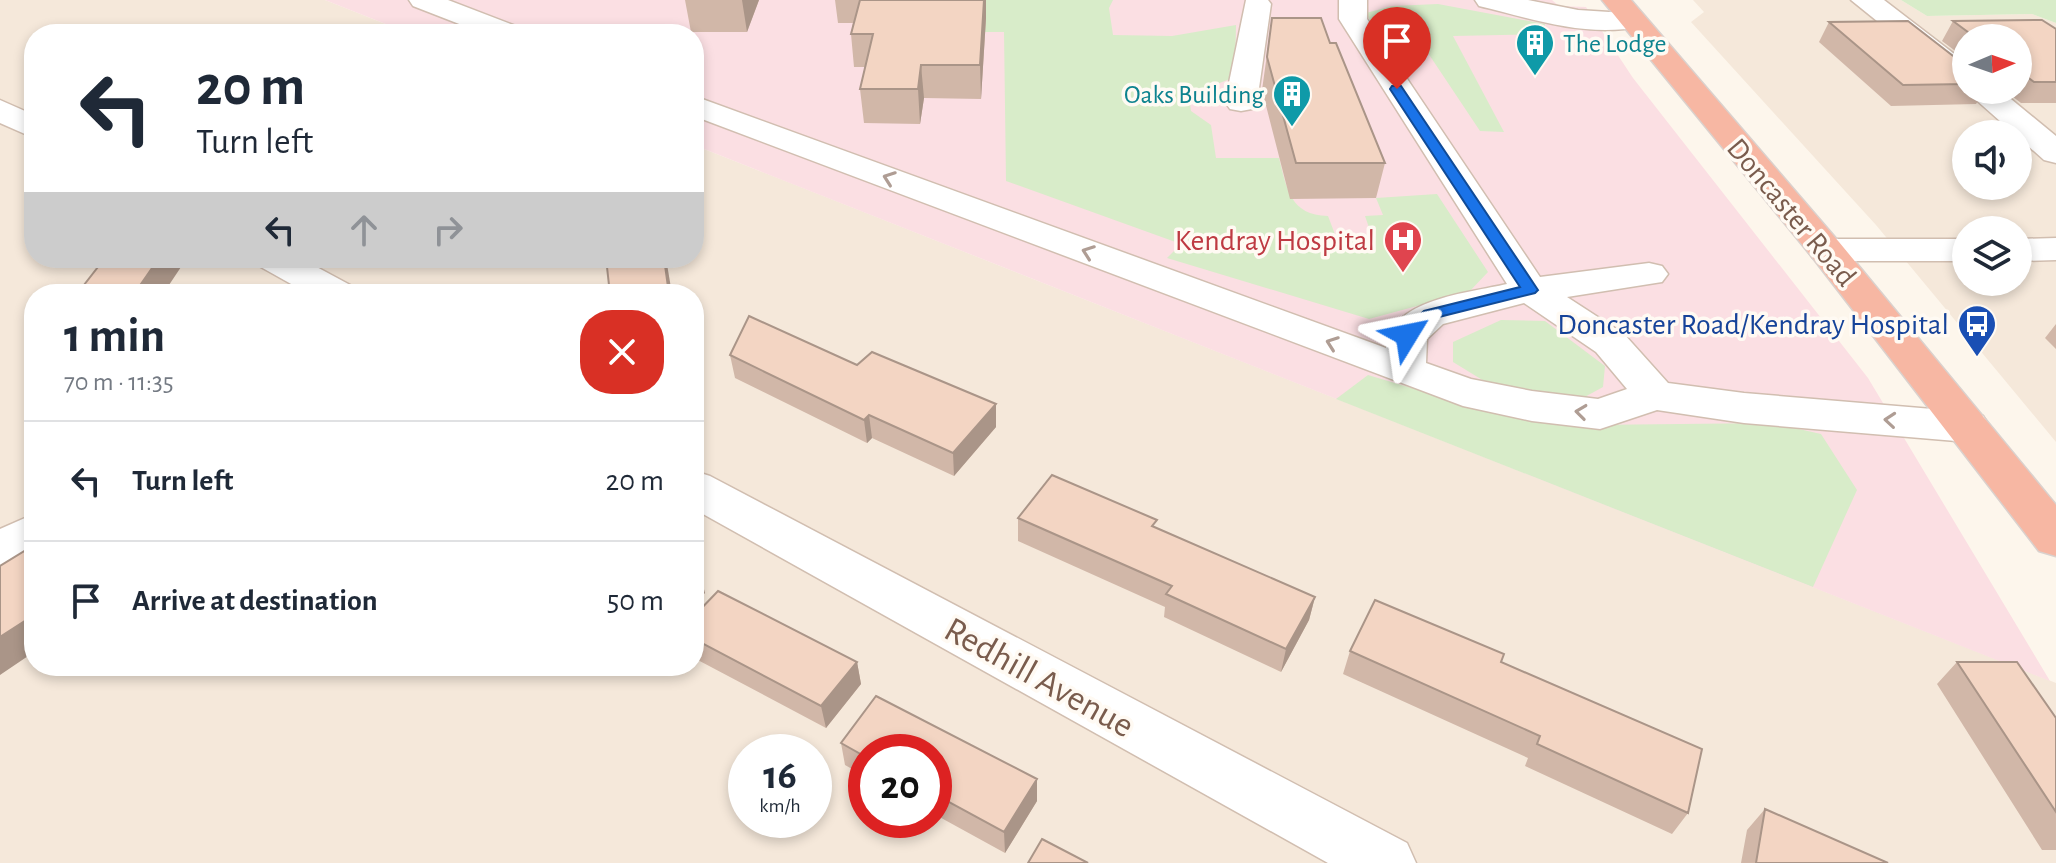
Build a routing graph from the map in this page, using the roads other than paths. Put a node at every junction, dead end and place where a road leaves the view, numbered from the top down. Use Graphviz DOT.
graph roads {
  1 [pos="423,0"];
  2 [pos="1353,0"];
  3 [pos="1865,0"];
  4 [pos="1501,1"];
  5 [pos="1254,3"];
  6 [pos="1623,10"];
  7 [pos="485,24"];
  8 [pos="1952,66"];
  9 [pos="1241,102"];
  10 [pos="1998,104"];
  11 [pos="704,109"];
  12 [pos="0,110"];
  13 [pos="24,123"];
  14 [pos="2056,153"];
  15 [pos="2056,249"];
  16 [pos="1826,250"];
  17 [pos="1952,250"];
  18 [pos="2032,250"];
  19 [pos="290,268"];
  20 [pos="1649,274"];
  21 [pos="320,284"];
  22 [pos="1530,290"];
  23 [pos="1405,370"];
  24 [pos="1655,395"];
  25 [pos="1968,427"];
  26 [pos="704,493"];
  27 [pos="24,538"];
  28 [pos="2056,538"];
  29 [pos="0,552"];
  30 [pos="1386,863"];
  1 -- 7 [label="street"];
  2 -- 22 [label="street"];
  3 -- 8 [label="street"];
  4 -- 6 [label="street"];
  5 -- 9 [label="street"];
  6 -- 16 [label="highway, Doncaster Road"];
  10 -- 14 [label="street"];
  23 -- 11 [label="street, one-way"];
  12 -- 13 [label="street"];
  15 -- 18 [label="street"];
  16 -- 17 [label="street"];
  16 -- 25 [label="highway, Doncaster Road"];
  19 -- 21 [label="street"];
  20 -- 22 [label="street"];
  22 -- 23 [label="street"];
  22 -- 24 [label="street"];
  24 -- 23 [label="street, one-way"];
  25 -- 24 [label="street, one-way"];
  25 -- 28 [label="highway, Doncaster Road"];
  26 -- 30 [label="street, Redhill Avenue"];
  27 -- 29 [label="street"];
}
